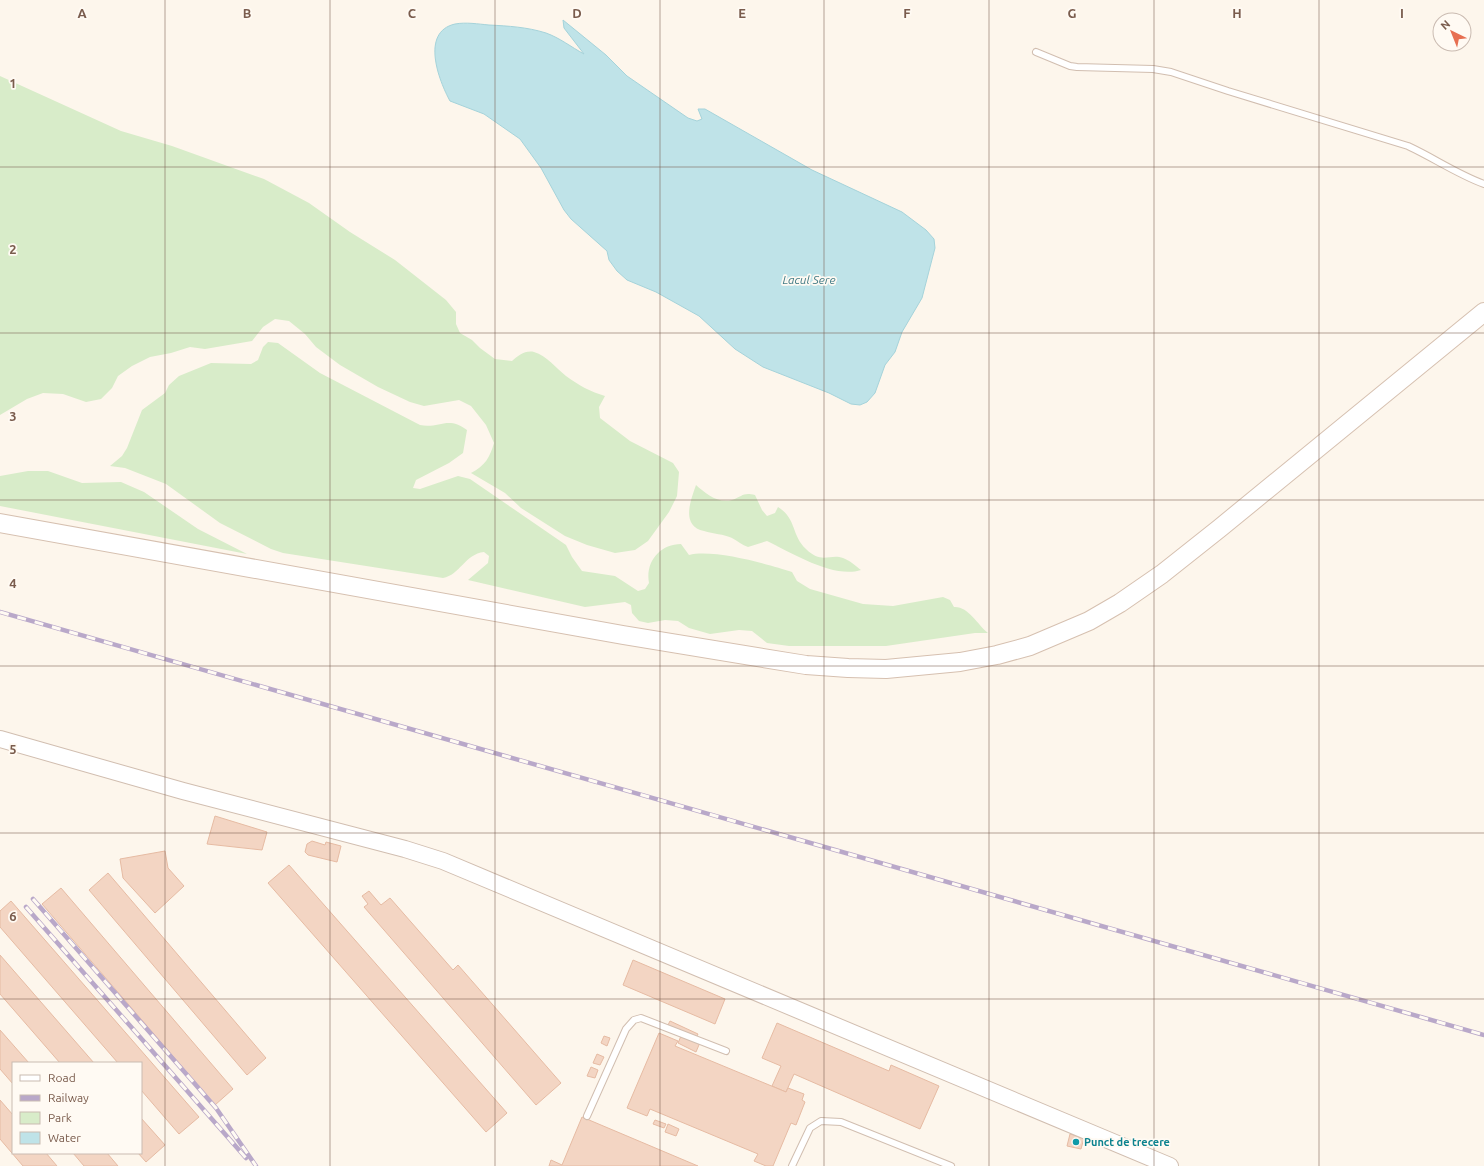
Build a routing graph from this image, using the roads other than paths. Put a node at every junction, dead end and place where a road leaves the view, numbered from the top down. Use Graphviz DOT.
graph roads {
  1 [pos="1036,52"];
  2 [pos="1484,184"];
  3 [pos="1484,312"];
  4 [pos="0,523"];
  5 [pos="0,739"];
  6 [pos="726,1052"];
  7 [pos="588,1116"];
  8 [pos="792,1166"];
  9 [pos="951,1166"];
  10 [pos="1170,1166"];
  1 -- 2 [label="lane"];
  3 -- 4 [label="main road"];
  5 -- 10 [label="street"];
  6 -- 7 [label="lane"];
  8 -- 9 [label="lane"];
}
